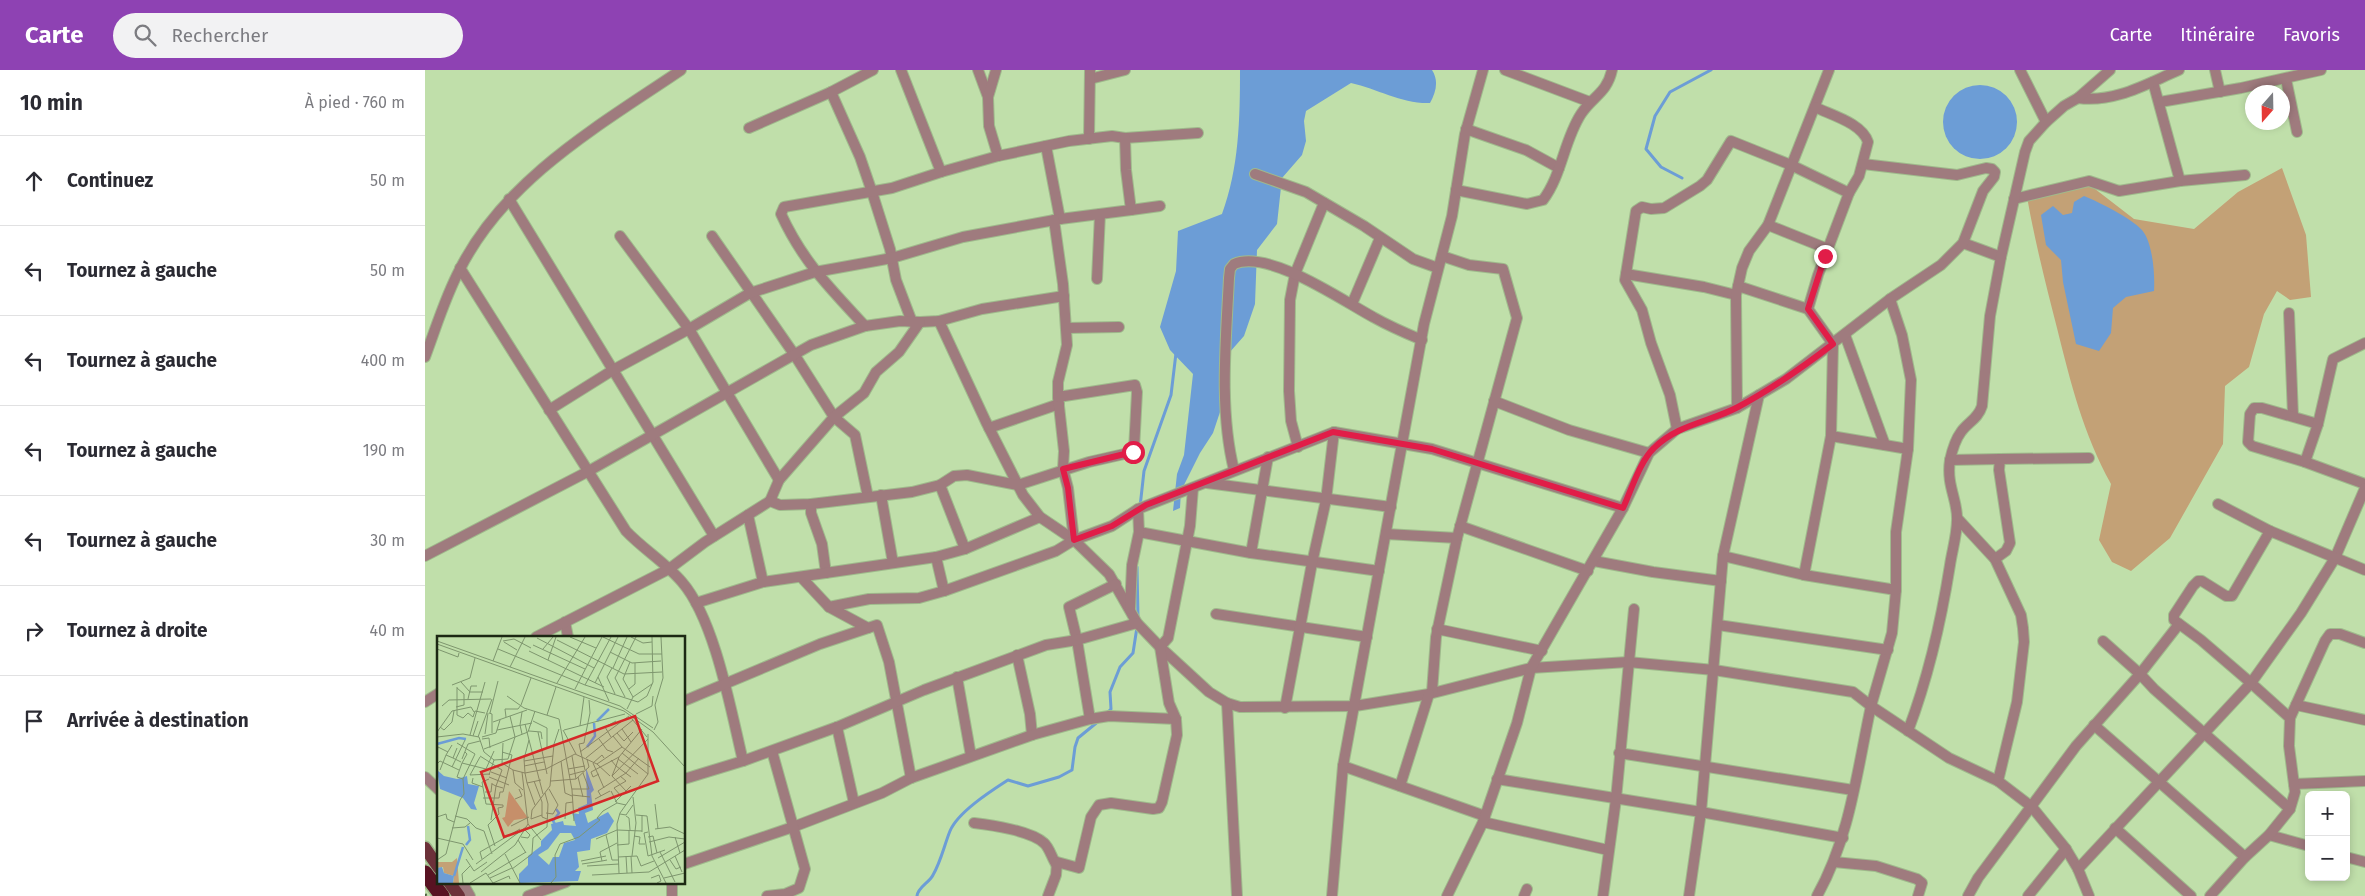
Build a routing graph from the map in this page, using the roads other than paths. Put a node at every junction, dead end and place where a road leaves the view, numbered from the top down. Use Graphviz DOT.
graph roads {
  1 [pos="681,70"];
  2 [pos="873,70"];
  3 [pos="901,70"];
  4 [pos="978,70"];
  5 [pos="996,70"];
  6 [pos="1125,70"];
  7 [pos="1483,70"];
  8 [pos="1505,70"];
  9 [pos="1612,70"];
  10 [pos="1829,70"];
  11 [pos="2020,70"];
  12 [pos="2110,70"];
  13 [pos="2215,70"];
  14 [pos="2321,70"];
  15 [pos="2175,71"];
  16 [pos="1090,74"];
  17 [pos="2286,78"];
  18 [pos="2153,82"];
  19 [pos="831,92"];
  20 [pos="2220,92"];
  21 [pos="988,97"];
  22 [pos="2079,98"];
  23 [pos="1590,102"];
  24 [pos="2160,102"];
  25 [pos="1815,107"];
  26 [pos="2046,122"];
  27 [pos="749,128"];
  28 [pos="1466,129"];
  29 [pos="2297,132"];
  30 [pos="1198,133"];
  31 [pos="1125,138"];
  32 [pos="1089,139"];
  33 [pos="1046,146"];
  34 [pos="998,156"];
  35 [pos="1863,164"];
  36 [pos="1791,165"];
  37 [pos="1559,168"];
  38 [pos="941,172"];
  39 [pos="1255,174"];
  40 [pos="2245,175"];
  41 [pos="2180,181"];
  42 [pos="1456,190"];
  43 [pos="872,192"];
  44 [pos="1849,193"];
  45 [pos="509,199"];
  46 [pos="2015,199"];
  47 [pos="1325,203"];
  48 [pos="1160,206"];
  49 [pos="1131,210"];
  50 [pos="1100,214"];
  51 [pos="1057,219"];
  52 [pos="1768,225"];
  53 [pos="620,236"];
  54 [pos="712,236"];
  55 [pos="1380,238"];
  56 [pos="1963,243"];
  57 [pos="1828,249"];
  58 [pos="1442,256"];
  59 [pos="2001,257"];
  60 [pos="892,258"];
  61 [pos="460,268"];
  62 [pos="1438,268"];
  63 [pos="815,272"];
  64 [pos="1295,274"];
  65 [pos="1625,274"];
  66 [pos="1097,279"];
  67 [pos="1737,290"];
  68 [pos="750,293"];
  69 [pos="1064,296"];
  70 [pos="1890,299"];
  71 [pos="1352,304"];
  72 [pos="1808,309"];
  73 [pos="2289,314"];
  74 [pos="939,321"];
  75 [pos="916,322"];
  76 [pos="865,326"];
  77 [pos="1119,327"];
  78 [pos="1066,328"];
  79 [pos="689,329"];
  80 [pos="1845,335"];
  81 [pos="1422,340"];
  82 [pos="2365,343"];
  83 [pos="1833,344"];
  84 [pos="794,354"];
  85 [pos="425,357"];
  86 [pos="613,370"];
  87 [pos="726,391"];
  88 [pos="1759,394"];
  89 [pos="1059,400"];
  90 [pos="1494,401"];
  91 [pos="1737,408"];
  92 [pos="549,410"];
  93 [pos="2293,416"];
  94 [pos="834,417"];
  95 [pos="2318,424"];
  96 [pos="989,428"];
  97 [pos="1677,429"];
  98 [pos="1333,432"];
  99 [pos="652,434"];
  100 [pos="1831,436"];
  101 [pos="1403,443"];
  102 [pos="1885,445"];
  103 [pos="1298,447"];
  104 [pos="1908,449"];
  105 [pos="1649,453"];
  106 [pos="1268,457"];
  107 [pos="2089,458"];
  108 [pos="1999,459"];
  109 [pos="1950,460"];
  110 [pos="2305,462"];
  111 [pos="1477,463"];
  112 [pos="1063,469"];
  113 [pos="1234,470"];
  114 [pos="587,472"];
  115 [pos="779,480"];
  116 [pos="1206,483"];
  117 [pos="940,485"];
  118 [pos="1018,485"];
  119 [pos="2365,486"];
  120 [pos="1193,488"];
  121 [pos="1263,491"];
  122 [pos="881,495"];
  123 [pos="868,497"];
  124 [pos="1326,500"];
  125 [pos="770,501"];
  126 [pos="811,504"];
  127 [pos="2218,504"];
  128 [pos="1391,507"];
  129 [pos="1623,508"];
  130 [pos="1138,509"];
  131 [pos="748,515"];
  132 [pos="1039,517"];
  133 [pos="1957,519"];
  134 [pos="1460,526"];
  135 [pos="2270,531"];
  136 [pos="1139,532"];
  137 [pos="1386,534"];
  138 [pos="714,536"];
  139 [pos="1457,538"];
  140 [pos="1074,540"];
  141 [pos="1187,541"];
  142 [pos="965,549"];
  143 [pos="1251,553"];
  144 [pos="425,556"];
  145 [pos="1723,556"];
  146 [pos="936,557"];
  147 [pos="2335,558"];
  148 [pos="1995,559"];
  149 [pos="1594,561"];
  150 [pos="893,563"];
  151 [pos="1312,563"];
  152 [pos="669,569"];
  153 [pos="2365,570"];
  154 [pos="1379,571"];
  155 [pos="1588,571"];
  156 [pos="826,573"];
  157 [pos="1804,575"];
  158 [pos="801,577"];
  159 [pos="1721,581"];
  160 [pos="763,582"];
  161 [pos="1116,584"];
  162 [pos="1896,590"];
  163 [pos="944,591"];
  164 [pos="696,603"];
  165 [pos="829,608"];
  166 [pos="1130,609"];
  167 [pos="1634,609"];
  168 [pos="1216,614"];
  169 [pos="565,622"];
  170 [pos="1137,623"];
  171 [pos="2179,624"];
  172 [pos="1718,625"];
  173 [pos="867,628"];
  174 [pos="1299,628"];
  175 [pos="1437,629"];
  176 [pos="537,636"];
  177 [pos="568,636"];
  178 [pos="1367,637"];
  179 [pos="1077,640"];
  180 [pos="2103,641"];
  181 [pos="2365,643"];
  182 [pos="1160,647"];
  183 [pos="1888,650"];
  184 [pos="1542,651"];
  185 [pos="1017,655"];
  186 [pos="1628,662"];
  187 [pos="1531,668"];
  188 [pos="1714,670"];
  189 [pos="2140,674"];
  190 [pos="957,677"];
  191 [pos="2251,683"];
  192 [pos="724,684"];
  193 [pos="1431,693"];
  194 [pos="437,694"];
  195 [pos="425,702"];
  196 [pos="685,702"];
  197 [pos="897,703"];
  198 [pos="1227,703"];
  199 [pos="2296,705"];
  200 [pos="1355,706"];
  201 [pos="1871,706"];
  202 [pos="1285,708"];
  203 [pos="2290,718"];
  204 [pos="1090,719"];
  205 [pos="1176,719"];
  206 [pos="2365,720"];
  207 [pos="2093,725"];
  208 [pos="837,727"];
  209 [pos="1908,731"];
  210 [pos="2203,733"];
  211 [pos="1032,735"];
  212 [pos="772,751"];
  213 [pos="1619,753"];
  214 [pos="971,756"];
  215 [pos="743,761"];
  216 [pos="1343,766"];
  217 [pos="1705,766"];
  218 [pos="425,777"];
  219 [pos="685,777"];
  220 [pos="911,778"];
  221 [pos="1497,779"];
  222 [pos="1999,781"];
  223 [pos="2365,781"];
  224 [pos="2158,783"];
  225 [pos="2294,784"];
  226 [pos="1400,786"];
  227 [pos="437,788"];
  228 [pos="1853,790"];
  229 [pos="1616,799"];
  230 [pos="853,803"];
  231 [pos="2032,807"];
  232 [pos="2290,810"];
  233 [pos="1701,812"];
  234 [pos="1484,819"];
  235 [pos="974,823"];
  236 [pos="793,827"];
  237 [pos="2115,828"];
  238 [pos="2269,835"];
  239 [pos="1843,838"];
  240 [pos="2305,845"];
  241 [pos="425,848"];
  242 [pos="2066,849"];
  243 [pos="1608,850"];
  244 [pos="2245,857"];
  245 [pos="2350,857"];
  246 [pos="1834,862"];
  247 [pos="2365,862"];
  248 [pos="685,864"];
  249 [pos="1056,864"];
  250 [pos="437,865"];
  251 [pos="2078,869"];
  252 [pos="425,874"];
  253 [pos="450,884"];
  254 [pos="463,884"];
  255 [pos="561,884"];
  256 [pos="442,896"];
  257 [pos="459,896"];
  258 [pos="470,896"];
  259 [pos="528,896"];
  260 [pos="767,896"];
  261 [pos="1048,896"];
  262 [pos="1237,896"];
  263 [pos="1331,896"];
  264 [pos="1447,896"];
  265 [pos="1603,896"];
  266 [pos="1689,896"];
  267 [pos="1817,896"];
  268 [pos="1918,896"];
  269 [pos="1968,896"];
  270 [pos="2028,896"];
  271 [pos="2089,896"];
  272 [pos="2191,896"];
  273 [pos="2210,896"];
  1 -- 45 [label="street"];
  2 -- 19 [label="street"];
  3 -- 38 [label="street"];
  4 -- 21 [label="street"];
  5 -- 21 [label="street"];
  6 -- 16 [label="street"];
  7 -- 28 [label="street"];
  8 -- 23 [label="street"];
  9 -- 23 [label="street"];
  10 -- 25 [label="street"];
  11 -- 26 [label="street"];
  12 -- 22 [label="street"];
  13 -- 20 [label="street"];
  14 -- 17 [label="street"];
  15 -- 18 [label="street"];
  16 -- 32 [label="street"];
  17 -- 20 [label="street"];
  17 -- 29 [label="street"];
  18 -- 22 [label="street"];
  18 -- 24 [label="street"];
  19 -- 27 [label="street"];
  19 -- 43 [label="street"];
  20 -- 24 [label="street"];
  21 -- 34 [label="street"];
  22 -- 26 [label="street"];
  23 -- 37 [label="street"];
  24 -- 41 [label="street"];
  25 -- 35 [label="street"];
  25 -- 36 [label="street"];
  26 -- 46 [label="street"];
  28 -- 37 [label="street"];
  28 -- 42 [label="street"];
  30 -- 31 [label="street"];
  31 -- 32 [label="street"];
  31 -- 49 [label="street"];
  32 -- 33 [label="street"];
  33 -- 34 [label="street"];
  33 -- 51 [label="street"];
  34 -- 38 [label="street"];
  35 -- 44 [label="street"];
  35 -- 56 [label="street"];
  36 -- 44 [label="street"];
  36 -- 52 [label="street"];
  36 -- 65 [label="street"];
  37 -- 42 [label="street"];
  38 -- 43 [label="street"];
  39 -- 47 [label="street"];
  40 -- 41 [label="street"];
  41 -- 46 [label="street"];
  42 -- 58 [label="street"];
  43 -- 60 [label="street"];
  43 -- 63 [label="street"];
  44 -- 57 [label="street"];
  45 -- 61 [label="street"];
  45 -- 86 [label="street"];
  46 -- 59 [label="street"];
  47 -- 55 [label="street"];
  47 -- 64 [label="street"];
  48 -- 49 [label="street"];
  49 -- 50 [label="street"];
  50 -- 51 [label="street"];
  50 -- 66 [label="street"];
  51 -- 60 [label="street"];
  51 -- 69 [label="street"];
  52 -- 57 [label="street"];
  52 -- 67 [label="street"];
  53 -- 79 [label="street"];
  54 -- 68 [label="street"];
  55 -- 62 [label="street"];
  55 -- 71 [label="street"];
  56 -- 59 [label="street"];
  56 -- 70 [label="street"];
  57 -- 72 [label="street"];
  58 -- 62 [label="street"];
  58 -- 90 [label="street"];
  59 -- 109 [label="street"];
  60 -- 63 [label="street"];
  60 -- 75 [label="street"];
  61 -- 85 [label="street"];
  61 -- 92 [label="street"];
  62 -- 81 [label="street"];
  63 -- 68 [label="street"];
  63 -- 76 [label="street"];
  64 -- 71 [label="street"];
  64 -- 103 [label="street"];
  64 -- 113 [label="street"];
  65 -- 67 [label="street"];
  65 -- 97 [label="street"];
  67 -- 72 [label="street"];
  67 -- 91 [label="street"];
  68 -- 79 [label="street"];
  68 -- 84 [label="street"];
  69 -- 74 [label="street"];
  69 -- 78 [label="street"];
  70 -- 80 [label="street"];
  70 -- 104 [label="street"];
  71 -- 81 [label="street"];
  72 -- 83 [label="street"];
  73 -- 93 [label="street"];
  74 -- 75 [label="street"];
  74 -- 96 [label="street"];
  75 -- 76 [label="street"];
  75 -- 94 [label="street"];
  76 -- 84 [label="street"];
  77 -- 78 [label="street"];
  78 -- 89 [label="street"];
  79 -- 86 [label="street"];
  79 -- 87 [label="street"];
  80 -- 83 [label="street"];
  80 -- 102 [label="street"];
  81 -- 101 [label="street"];
  82 -- 95 [label="street"];
  83 -- 88 [label="street"];
  83 -- 100 [label="street"];
  84 -- 87 [label="street"];
  84 -- 94 [label="street"];
  86 -- 92 [label="street"];
  86 -- 99 [label="street"];
  87 -- 99 [label="street"];
  87 -- 115 [label="street"];
  88 -- 91 [label="street"];
  88 -- 145 [label="street"];
  89 -- 96 [label="street"];
  89 -- 112 [label="street"];
  89 -- 112 [label="street"];
  90 -- 105 [label="street"];
  90 -- 111 [label="street"];
  91 -- 97 [label="street"];
  92 -- 114 [label="street"];
  93 -- 95 [label="street"];
  93 -- 110 [label="street"];
  94 -- 115 [label="street"];
  94 -- 123 [label="street"];
  95 -- 110 [label="street"];
  96 -- 118 [label="street"];
  97 -- 105 [label="street"];
  98 -- 101 [label="street"];
  98 -- 103 [label="street"];
  98 -- 124 [label="street"];
  99 -- 114 [label="street"];
  99 -- 138 [label="street"];
  100 -- 102 [label="street"];
  100 -- 157 [label="street"];
  101 -- 111 [label="street"];
  101 -- 128 [label="street"];
  102 -- 104 [label="street"];
  103 -- 106 [label="street"];
  104 -- 162 [label="street"];
  105 -- 129 [label="street"];
  106 -- 113 [label="street"];
  106 -- 121 [label="street"];
  107 -- 108 [label="street"];
  108 -- 109 [label="street"];
  108 -- 148 [label="street"];
  109 -- 133 [label="street"];
  110 -- 119 [label="street"];
  111 -- 129 [label="street"];
  111 -- 134 [label="street"];
  112 -- 118 [label="street"];
  112 -- 140 [label="street"];
  113 -- 116 [label="street"];
  114 -- 144 [label="street"];
  114 -- 152 [label="street"];
  115 -- 125 [label="street"];
  116 -- 120 [label="street"];
  116 -- 121 [label="street"];
  117 -- 118 [label="street"];
  117 -- 122 [label="street"];
  117 -- 142 [label="street"];
  118 -- 132 [label="street"];
  119 -- 147 [label="street"];
  120 -- 130 [label="street"];
  120 -- 141 [label="street"];
  121 -- 124 [label="street"];
  121 -- 143 [label="street"];
  122 -- 123 [label="street"];
  122 -- 150 [label="street"];
  123 -- 126 [label="street"];
  124 -- 128 [label="street"];
  124 -- 151 [label="street"];
  125 -- 126 [label="street"];
  125 -- 131 [label="street"];
  126 -- 156 [label="street"];
  127 -- 135 [label="street"];
  128 -- 137 [label="street"];
  129 -- 149 [label="street"];
  130 -- 136 [label="street"];
  130 -- 140 [label="street"];
  131 -- 138 [label="street"];
  131 -- 160 [label="street"];
  132 -- 140 [label="street"];
  132 -- 142 [label="street"];
  133 -- 148 [label="street"];
  133 -- 209 [label="street"];
  134 -- 139 [label="street"];
  134 -- 155 [label="street"];
  135 -- 147 [label="street"];
  135 -- 171 [label="street"];
  136 -- 141 [label="street"];
  136 -- 166 [label="street"];
  137 -- 139 [label="street"];
  137 -- 154 [label="street"];
  138 -- 152 [label="street"];
  139 -- 175 [label="street"];
  140 -- 161 [label="street"];
  140 -- 163 [label="street"];
  141 -- 143 [label="street"];
  141 -- 182 [label="street"];
  142 -- 146 [label="street"];
  143 -- 151 [label="street"];
  145 -- 157 [label="street"];
  145 -- 159 [label="street"];
  146 -- 150 [label="street"];
  146 -- 163 [label="street"];
  147 -- 153 [label="street"];
  147 -- 191 [label="street"];
  148 -- 222 [label="street"];
  149 -- 155 [label="street"];
  149 -- 159 [label="street"];
  150 -- 156 [label="street"];
  151 -- 154 [label="street"];
  151 -- 174 [label="street"];
  152 -- 164 [label="street"];
  152 -- 169 [label="street"];
  154 -- 178 [label="street"];
  155 -- 184 [label="street"];
  156 -- 158 [label="street"];
  157 -- 162 [label="street"];
  158 -- 160 [label="street"];
  158 -- 165 [label="street"];
  159 -- 172 [label="street"];
  160 -- 164 [label="street"];
  161 -- 166 [label="street"];
  161 -- 179 [label="street"];
  162 -- 183 [label="street"];
  163 -- 165 [label="street"];
  164 -- 192 [label="street"];
  165 -- 173 [label="street"];
  166 -- 170 [label="street"];
  167 -- 186 [label="street"];
  168 -- 174 [label="street"];
  169 -- 176 [label="street"];
  169 -- 177 [label="street"];
  170 -- 179 [label="street"];
  170 -- 182 [label="street"];
  171 -- 189 [label="street"];
  171 -- 191 [label="street"];
  172 -- 183 [label="street"];
  172 -- 188 [label="street"];
  173 -- 192 [label="street"];
  173 -- 197 [label="street"];
  174 -- 178 [label="street"];
  174 -- 202 [label="street"];
  175 -- 184 [label="street"];
  175 -- 193 [label="street"];
  178 -- 200 [label="street"];
  179 -- 185 [label="street"];
  179 -- 204 [label="street"];
  180 -- 189 [label="street"];
  181 -- 199 [label="street"];
  182 -- 198 [label="street"];
  182 -- 205 [label="street"];
  183 -- 201 [label="street"];
  184 -- 187 [label="street"];
  185 -- 190 [label="street"];
  185 -- 211 [label="street"];
  186 -- 187 [label="street"];
  186 -- 188 [label="street"];
  186 -- 213 [label="street"];
  187 -- 193 [label="street"];
  187 -- 221 [label="street"];
  188 -- 201 [label="street"];
  188 -- 217 [label="street"];
  189 -- 207 [label="street"];
  189 -- 210 [label="street"];
  190 -- 197 [label="street"];
  190 -- 214 [label="street"];
  191 -- 203 [label="street"];
  191 -- 210 [label="street"];
  192 -- 196 [label="street"];
  192 -- 215 [label="street"];
  193 -- 200 [label="street"];
  193 -- 226 [label="street"];
  194 -- 195 [label="street"];
  197 -- 208 [label="street"];
  197 -- 220 [label="street"];
  198 -- 202 [label="street"];
  198 -- 262 [label="street"];
  199 -- 203 [label="street"];
  199 -- 206 [label="street"];
  200 -- 202 [label="street"];
  200 -- 216 [label="street"];
  201 -- 209 [label="street"];
  201 -- 228 [label="street"];
  203 -- 225 [label="street"];
  204 -- 205 [label="street"];
  204 -- 211 [label="street"];
  205 -- 249 [label="street"];
  207 -- 224 [label="street"];
  207 -- 231 [label="street"];
  208 -- 212 [label="street"];
  208 -- 230 [label="street"];
  209 -- 222 [label="street"];
  210 -- 224 [label="street"];
  210 -- 232 [label="street"];
  211 -- 214 [label="street"];
  212 -- 215 [label="street"];
  212 -- 236 [label="street"];
  213 -- 217 [label="street"];
  213 -- 229 [label="street"];
  214 -- 220 [label="street"];
  215 -- 219 [label="street"];
  216 -- 226 [label="street"];
  216 -- 263 [label="street"];
  217 -- 228 [label="street"];
  217 -- 233 [label="street"];
  218 -- 227 [label="street"];
  220 -- 230 [label="street"];
  221 -- 229 [label="street"];
  221 -- 234 [label="street"];
  222 -- 231 [label="street"];
  223 -- 225 [label="street"];
  224 -- 237 [label="street"];
  224 -- 244 [label="street"];
  225 -- 232 [label="street"];
  226 -- 234 [label="street"];
  228 -- 239 [label="street"];
  229 -- 233 [label="street"];
  229 -- 243 [label="street"];
  230 -- 236 [label="street"];
  231 -- 242 [label="street"];
  231 -- 269 [label="street"];
  232 -- 238 [label="street"];
  233 -- 239 [label="street"];
  233 -- 266 [label="street"];
  234 -- 243 [label="street"];
  234 -- 264 [label="street"];
  235 -- 249 [label="street"];
  236 -- 248 [label="street"];
  236 -- 260 [label="street"];
  237 -- 251 [label="street"];
  237 -- 272 [label="street"];
  238 -- 240 [label="street"];
  238 -- 244 [label="street"];
  239 -- 246 [label="street"];
  241 -- 250 [label="main road"];
  242 -- 251 [label="street"];
  242 -- 270 [label="street"];
  243 -- 265 [label="street"];
  244 -- 273 [label="street"];
  245 -- 247 [label="street"];
  246 -- 267 [label="street"];
  246 -- 268 [label="street"];
  249 -- 261 [label="street"];
  251 -- 271 [label="street"];
  252 -- 256 [label="highway"];
  253 -- 257 [label="main road"];
  254 -- 258 [label="street"];
  255 -- 259 [label="street"];
}
